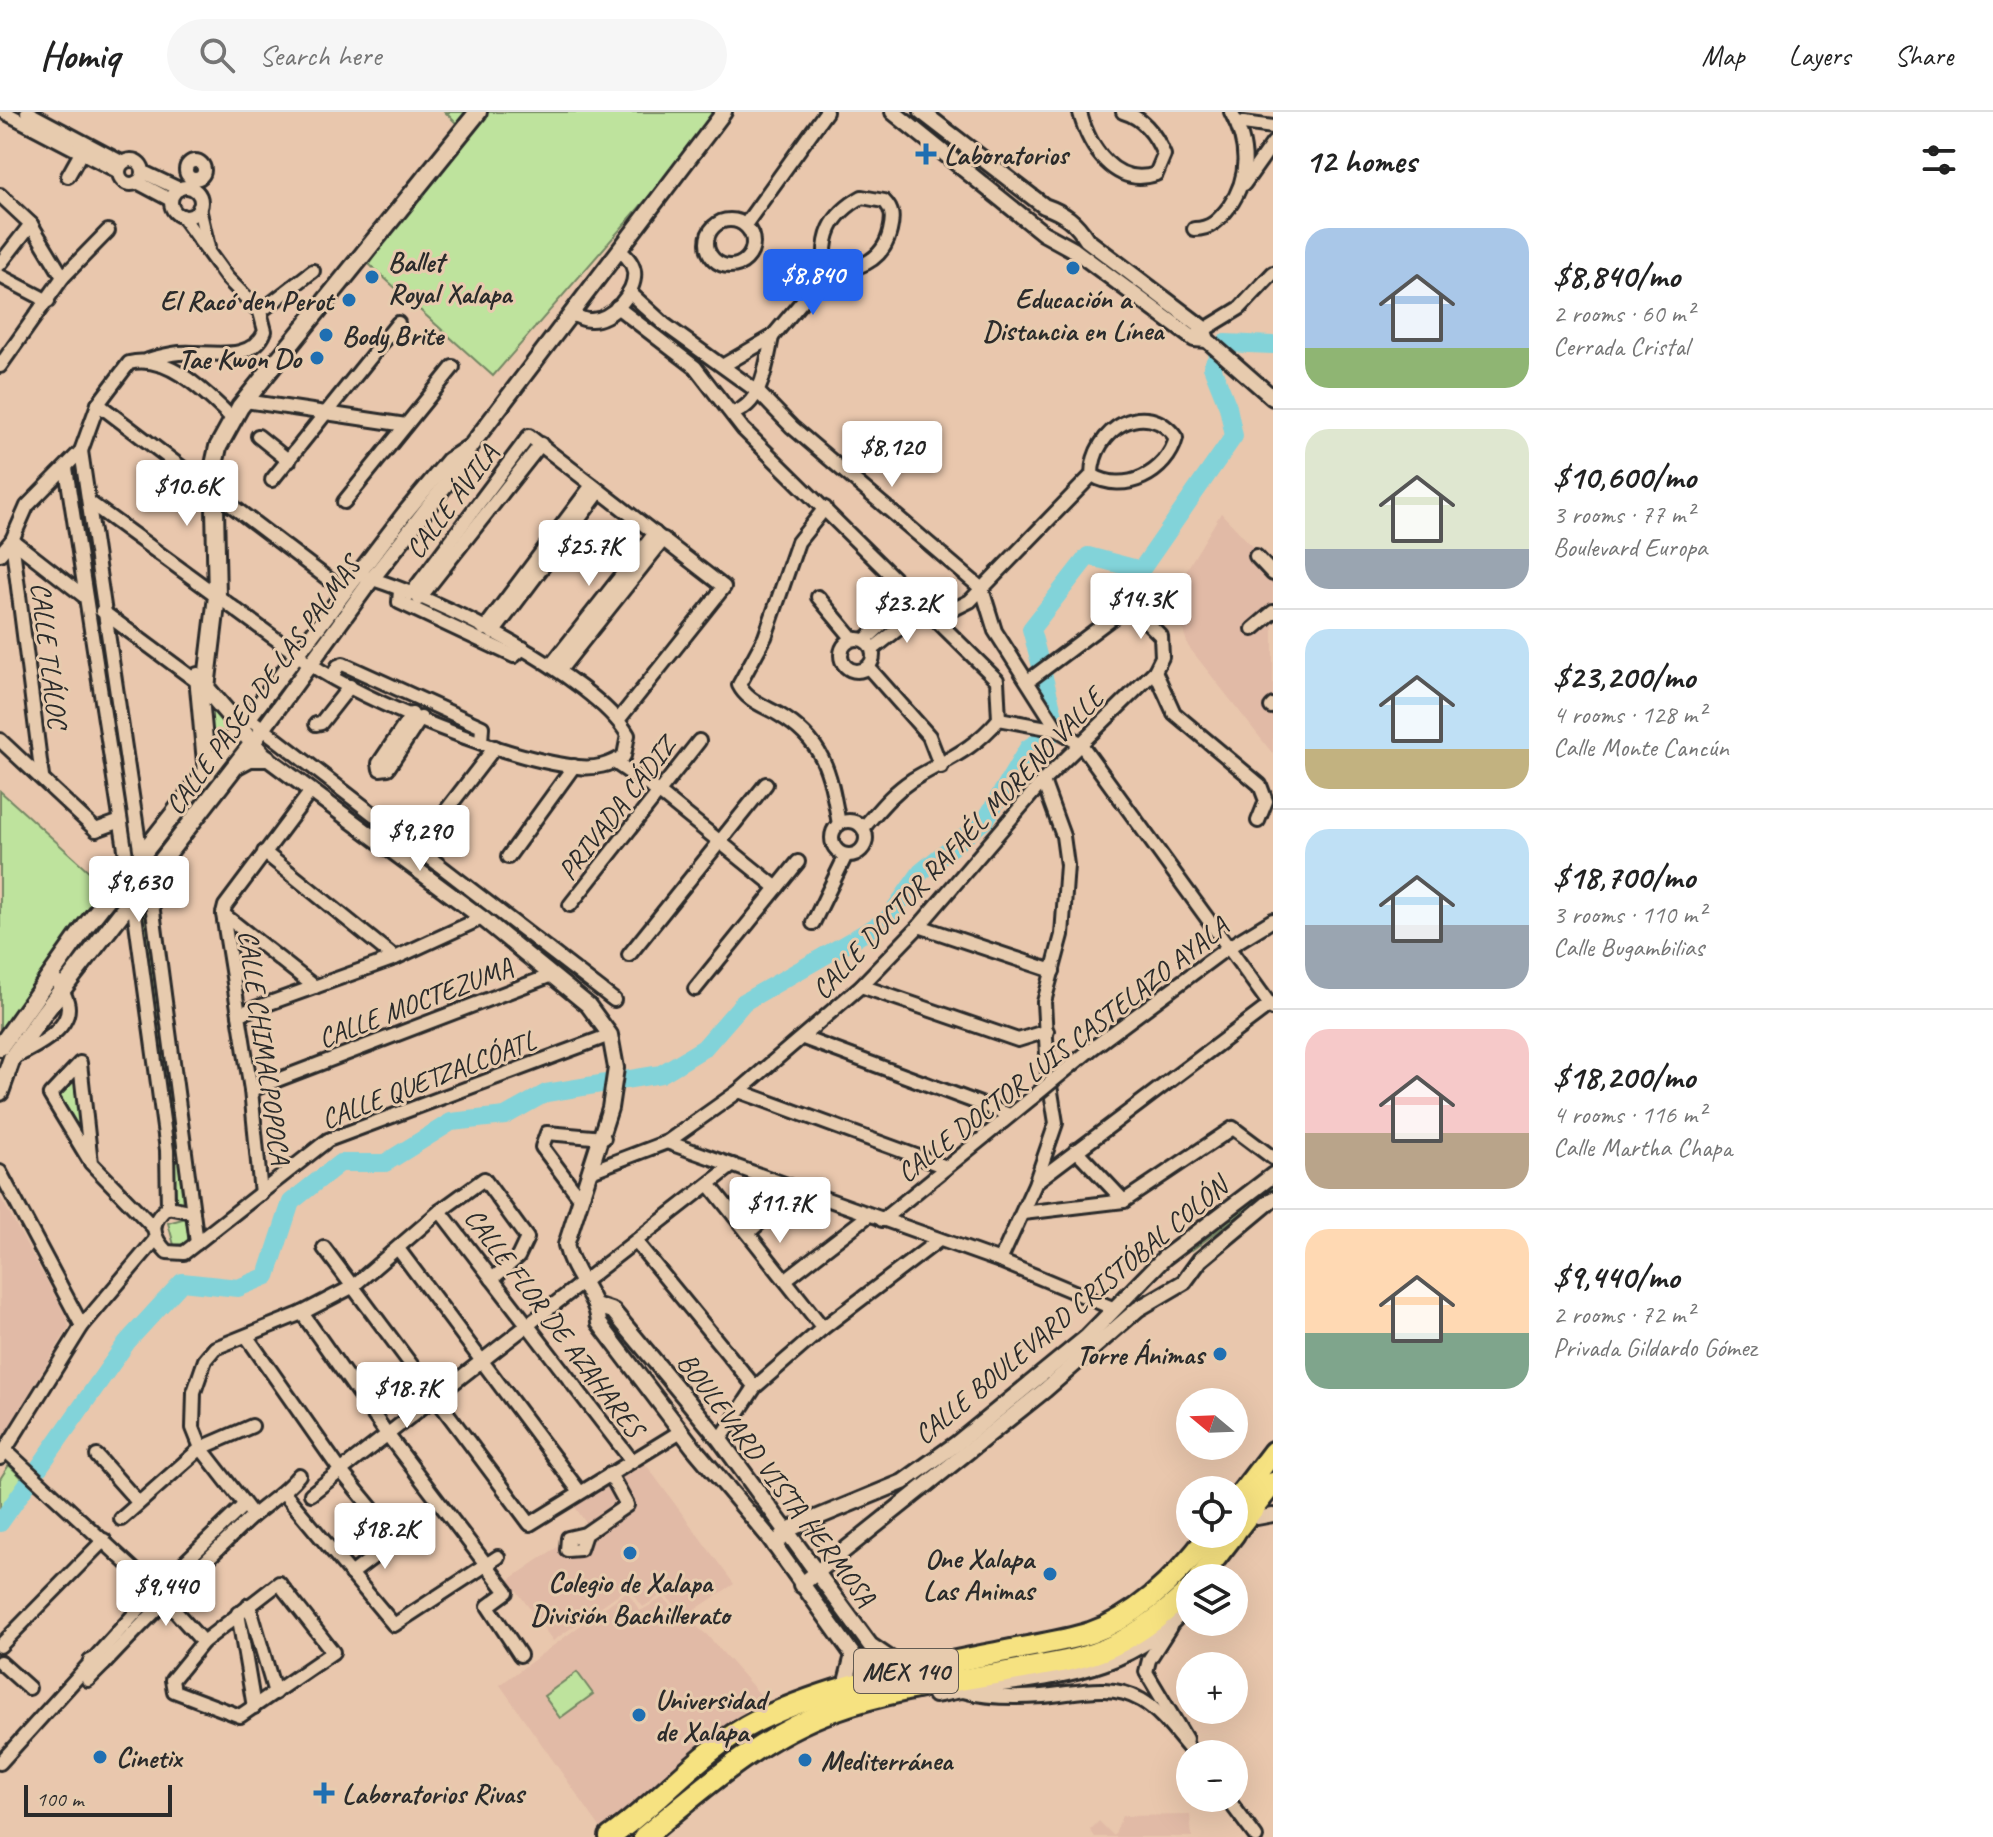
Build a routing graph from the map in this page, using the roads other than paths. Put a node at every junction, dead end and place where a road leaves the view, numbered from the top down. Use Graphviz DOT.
graph roads {
  1 [pos="4,112"];
  2 [pos="27,112"];
  3 [pos="478,112"];
  4 [pos="724,112"];
  5 [pos="826,112"];
  6 [pos="893,112"];
  7 [pos="922,112"];
  8 [pos="1081,112"];
  9 [pos="1123,112"];
  10 [pos="1234,117"];
  11 [pos="1273,127"];
  12 [pos="60,134"];
  13 [pos="1273,143"];
  14 [pos="82,151"];
  15 [pos="121,167"];
  16 [pos="68,176"];
  17 [pos="140,177"];
  18 [pos="1243,187"];
  19 [pos="182,189"];
  20 [pos="0,195"];
  21 [pos="1044,206"];
  22 [pos="199,208"];
  23 [pos="182,216"];
  24 [pos="1033,222"];
  25 [pos="31,224"];
  26 [pos="745,225"];
  27 [pos="1194,229"];
  28 [pos="108,231"];
  29 [pos="209,250"];
  30 [pos="619,250"];
  31 [pos="0,264"];
  32 [pos="313,271"];
  33 [pos="826,273"];
  34 [pos="0,276"];
  35 [pos="63,277"];
  36 [pos="1270,279"];
  37 [pos="629,292"];
  38 [pos="48,301"];
  39 [pos="617,307"];
  40 [pos="260,312"];
  41 [pos="571,313"];
  42 [pos="398,323"];
  43 [pos="664,324"];
  44 [pos="655,336"];
  45 [pos="772,337"];
  46 [pos="1204,338"];
  47 [pos="148,360"];
  48 [pos="724,365"];
  49 [pos="0,366"];
  50 [pos="453,367"];
  51 [pos="758,392"];
  52 [pos="1270,394"];
  53 [pos="98,404"];
  54 [pos="237,411"];
  55 [pos="328,413"];
  56 [pos="733,413"];
  57 [pos="406,425"];
  58 [pos="258,436"];
  59 [pos="81,451"];
  60 [pos="289,461"];
  61 [pos="66,468"];
  62 [pos="1092,475"];
  63 [pos="272,480"];
  64 [pos="209,488"];
  65 [pos="594,490"];
  66 [pos="89,502"];
  67 [pos="344,502"];
  68 [pos="825,508"];
  69 [pos="657,538"];
  70 [pos="12,540"];
  71 [pos="0,554"];
  72 [pos="1256,556"];
  73 [pos="1273,574"];
  74 [pos="365,577"];
  75 [pos="982,589"];
  76 [pos="344,591"];
  77 [pos="213,593"];
  78 [pos="410,595"];
  79 [pos="914,595"];
  80 [pos="84,596"];
  81 [pos="818,597"];
  82 [pos="1273,612"];
  83 [pos="930,613"];
  84 [pos="105,614"];
  85 [pos="1253,629"];
  86 [pos="489,631"];
  87 [pos="863,643"];
  88 [pos="523,648"];
  89 [pos="296,654"];
  90 [pos="310,664"];
  91 [pos="868,667"];
  92 [pos="555,668"];
  93 [pos="1155,671"];
  94 [pos="1028,681"];
  95 [pos="342,682"];
  96 [pos="202,685"];
  97 [pos="616,717"];
  98 [pos="999,719"];
  99 [pos="245,723"];
  100 [pos="1058,730"];
  101 [pos="258,736"];
  102 [pos="0,740"];
  103 [pos="699,741"];
  104 [pos="481,742"];
  105 [pos="1080,743"];
  106 [pos="495,747"];
  107 [pos="267,758"];
  108 [pos="614,762"];
  109 [pos="236,766"];
  110 [pos="574,766"];
  111 [pos="941,767"];
  112 [pos="207,773"];
  113 [pos="42,777"];
  114 [pos="1043,781"];
  115 [pos="766,784"];
  116 [pos="311,791"];
  117 [pos="657,791"];
  118 [pos="445,812"];
  119 [pos="1258,821"];
  120 [pos="118,822"];
  121 [pos="839,824"];
  122 [pos="863,828"];
  123 [pos="722,841"];
  124 [pos="264,852"];
  125 [pos="846,855"];
  126 [pos="141,856"];
  127 [pos="508,857"];
  128 [pos="798,862"];
  129 [pos="129,875"];
  130 [pos="149,881"];
  131 [pos="777,888"];
  132 [pos="133,900"];
  133 [pos="570,905"];
  134 [pos="223,914"];
  135 [pos="482,918"];
  136 [pos="1273,920"];
  137 [pos="813,923"];
  138 [pos="919,926"];
  139 [pos="1227,948"];
  140 [pos="629,955"];
  141 [pos="395,958"];
  142 [pos="1053,971"];
  143 [pos="51,974"];
  144 [pos="552,975"];
  145 [pos="596,986"];
  146 [pos="861,986"];
  147 [pos="315,987"];
  148 [pos="695,989"];
  149 [pos="62,990"];
  150 [pos="614,1000"];
  151 [pos="588,1005"];
  152 [pos="1272,1007"];
  153 [pos="239,1014"];
  154 [pos="1047,1031"];
  155 [pos="610,1035"];
  156 [pos="803,1038"];
  157 [pos="4,1052"];
  158 [pos="251,1090"];
  159 [pos="739,1091"];
  160 [pos="0,1092"];
  161 [pos="1010,1115"];
  162 [pos="604,1138"];
  163 [pos="667,1142"];
  164 [pos="187,1148"];
  165 [pos="167,1150"];
  166 [pos="1076,1150"];
  167 [pos="1273,1158"];
  168 [pos="91,1163"];
  169 [pos="733,1165"];
  170 [pos="946,1167"];
  171 [pos="591,1171"];
  172 [pos="0,1172"];
  173 [pos="1273,1175"];
  174 [pos="709,1184"];
  175 [pos="1035,1184"];
  176 [pos="798,1189"];
  177 [pos="261,1194"];
  178 [pos="580,1198"];
  179 [pos="1273,1199"];
  180 [pos="1124,1201"];
  181 [pos="168,1207"];
  182 [pos="440,1211"];
  183 [pos="193,1212"];
  184 [pos="1023,1213"];
  185 [pos="875,1217"];
  186 [pos="748,1233"];
  187 [pos="154,1234"];
  188 [pos="939,1240"];
  189 [pos="636,1242"];
  190 [pos="197,1243"];
  191 [pos="1179,1246"];
  192 [pos="324,1248"];
  193 [pos="399,1250"];
  194 [pos="1200,1260"];
  195 [pos="1000,1261"];
  196 [pos="492,1279"];
  197 [pos="785,1280"];
  198 [pos="583,1285"];
  199 [pos="1139,1285"];
  200 [pos="352,1287"];
  201 [pos="598,1306"];
  202 [pos="1115,1309"];
  203 [pos="1138,1309"];
  204 [pos="302,1313"];
  205 [pos="82,1326"];
  206 [pos="525,1326"];
  207 [pos="823,1328"];
  208 [pos="247,1337"];
  209 [pos="480,1362"];
  210 [pos="755,1387"];
  211 [pos="435,1398"];
  212 [pos="252,1426"];
  213 [pos="681,1431"];
  214 [pos="387,1434"];
  215 [pos="720,1440"];
  216 [pos="201,1448"];
  217 [pos="1273,1452"];
  218 [pos="2,1454"];
  219 [pos="97,1456"];
  220 [pos="632,1461"];
  221 [pos="340,1470"];
  222 [pos="610,1474"];
  223 [pos="299,1475"];
  224 [pos="1273,1483"];
  225 [pos="1248,1485"];
  226 [pos="579,1491"];
  227 [pos="284,1493"];
  228 [pos="311,1494"];
  229 [pos="1273,1496"];
  230 [pos="138,1502"];
  231 [pos="249,1510"];
  232 [pos="1273,1515"];
  233 [pos="1248,1516"];
  234 [pos="1257,1518"];
  235 [pos="121,1519"];
  236 [pos="787,1530"];
  237 [pos="585,1534"];
  238 [pos="104,1540"];
  239 [pos="775,1546"];
  240 [pos="1198,1548"];
  241 [pos="1223,1548"];
  242 [pos="493,1561"];
  243 [pos="1211,1564"];
  244 [pos="1222,1564"];
  245 [pos="351,1574"];
  246 [pos="817,1574"];
  247 [pos="801,1585"];
  248 [pos="160,1595"];
  249 [pos="1176,1603"];
  250 [pos="244,1609"];
  251 [pos="1176,1619"];
  252 [pos="1170,1626"];
  253 [pos="203,1642"];
  254 [pos="0,1646"];
  255 [pos="520,1655"];
  256 [pos="0,1662"];
  257 [pos="97,1662"];
  258 [pos="925,1667"];
  259 [pos="88,1680"];
  260 [pos="1149,1680"];
  261 [pos="845,1686"];
  262 [pos="29,1688"];
  263 [pos="958,1690"];
  264 [pos="275,1693"];
  265 [pos="890,1693"];
  266 [pos="935,1695"];
  267 [pos="1129,1695"];
  268 [pos="254,1707"];
  269 [pos="1181,1740"];
  270 [pos="1185,1740"];
  271 [pos="0,1763"];
  272 [pos="1237,1812"];
  273 [pos="610,1837"];
  274 [pos="644,1837"];
  275 [pos="1256,1837"];
  1 -- 12 [label="street"];
  2 -- 12 [label="street"];
  3 -- 54 [label="main road"];
  4 -- 30 [label="street, CALLE PASEO DE LAS PALMAS"];
  5 -- 26 [label="street"];
  6 -- 24 [label="street"];
  7 -- 21 [label="street"];
  8 -- 9 [label="street"];
  10 -- 11 [label="street"];
  10 -- 18 [label="street"];
  12 -- 14 [label="street"];
  12 -- 15 [label="street"];
  13 -- 18 [label="street"];
  14 -- 15 [label="street"];
  14 -- 16 [label="street"];
  15 -- 17 [label="street"];
  15 -- 17 [label="street"];
  17 -- 19 [label="street"];
  18 -- 27 [label="street"];
  19 -- 22 [label="street"];
  19 -- 23 [label="street"];
  20 -- 25 [label="street"];
  21 -- 24 [label="street"];
  21 -- 46 [label="street"];
  22 -- 23 [label="street"];
  22 -- 29 [label="street"];
  23 -- 29 [label="street"];
  24 -- 46 [label="street"];
  25 -- 31 [label="street"];
  25 -- 35 [label="street"];
  28 -- 35 [label="street"];
  29 -- 40 [label="street"];
  30 -- 37 [label="street"];
  30 -- 41 [label="street, CALLE PASEO DE LAS PALMAS"];
  32 -- 40 [label="street"];
  33 -- 33 [label="street"];
  33 -- 45 [label="street"];
  34 -- 38 [label="street"];
  35 -- 38 [label="street"];
  36 -- 46 [label="street"];
  37 -- 39 [label="street"];
  37 -- 43 [label="street"];
  38 -- 49 [label="street"];
  39 -- 41 [label="street"];
  39 -- 44 [label="street"];
  40 -- 47 [label="street"];
  41 -- 74 [label="street, CALLE PASEO DE LAS PALMAS"];
  42 -- 55 [label="street"];
  43 -- 44 [label="street"];
  43 -- 48 [label="street"];
  44 -- 56 [label="street"];
  45 -- 48 [label="street"];
  45 -- 51 [label="street"];
  46 -- 52 [label="street"];
  47 -- 53 [label="street"];
  47 -- 54 [label="street"];
  48 -- 51 [label="street"];
  50 -- 57 [label="street"];
  51 -- 56 [label="street"];
  51 -- 75 [label="street"];
  53 -- 59 [label="street"];
  53 -- 64 [label="street"];
  54 -- 55 [label="street"];
  54 -- 64 [label="main road"];
  55 -- 57 [label="street"];
  55 -- 60 [label="street"];
  56 -- 68 [label="street"];
  57 -- 67 [label="street"];
  58 -- 60 [label="street"];
  59 -- 61 [label="street"];
  59 -- 66 [label="street"];
  60 -- 63 [label="street"];
  61 -- 70 [label="street"];
  61 -- 80 [label="street"];
  62 -- 62 [label="street"];
  62 -- 75 [label="street"];
  64 -- 76 [label="street"];
  64 -- 77 [label="main road"];
  65 -- 69 [label="street"];
  65 -- 78 [label="street, CALLE ÁVILA"];
  65 -- 86 [label="street"];
  66 -- 77 [label="street"];
  66 -- 84 [label="street"];
  68 -- 79 [label="street"];
  68 -- 121 [label="street"];
  69 -- 92 [label="street"];
  69 -- 97 [label="street"];
  70 -- 71 [label="street"];
  70 -- 80 [label="street"];
  70 -- 113 [label="street, CALLE TLÁLOC"];
  72 -- 73 [label="street"];
  74 -- 76 [label="street, CALLE PASEO DE LAS PALMAS"];
  74 -- 78 [label="street"];
  74 -- 90 [label="street, CALLE PASEO DE LAS PALMAS"];
  75 -- 83 [label="street"];
  75 -- 94 [label="street"];
  76 -- 89 [label="street, CALLE PASEO DE LAS PALMAS"];
  77 -- 89 [label="street"];
  77 -- 96 [label="main road"];
  78 -- 86 [label="street"];
  78 -- 88 [label="street"];
  79 -- 83 [label="street"];
  79 -- 87 [label="street"];
  80 -- 84 [label="street"];
  80 -- 120 [label="street"];
  81 -- 87 [label="street"];
  82 -- 85 [label="street"];
  83 -- 87 [label="street"];
  83 -- 98 [label="street"];
  84 -- 96 [label="street"];
  84 -- 126 [label="street"];
  86 -- 88 [label="street"];
  87 -- 91 [label="street"];
  87 -- 91 [label="street"];
  88 -- 92 [label="street"];
  89 -- 90 [label="street"];
  89 -- 99 [label="street, CALLE PASEO DE LAS PALMAS"];
  90 -- 95 [label="street"];
  90 -- 101 [label="street, CALLE PASEO DE LAS PALMAS"];
  91 -- 111 [label="street"];
  92 -- 97 [label="street"];
  93 -- 94 [label="street"];
  93 -- 105 [label="street, CALLE DOCTOR RAFAÉL MORENO VALLE"];
  93 -- 119 [label="street"];
  94 -- 100 [label="street"];
  95 -- 104 [label="street"];
  95 -- 104 [label="street"];
  96 -- 99 [label="main road"];
  96 -- 112 [label="main road"];
  97 -- 108 [label="street"];
  98 -- 100 [label="street"];
  98 -- 111 [label="street"];
  99 -- 101 [label="main road"];
  99 -- 112 [label="main road, CALLE PASEO DE LAS PALMAS"];
  100 -- 105 [label="street"];
  101 -- 107 [label="street"];
  101 -- 109 [label="main road, CALLE PASEO DE LAS PALMAS"];
  101 -- 145 [label="street"];
  102 -- 113 [label="street"];
  103 -- 117 [label="street, PRIVADA CÁDIZ"];
  104 -- 106 [label="street"];
  105 -- 114 [label="street, CALLE DOCTOR RAFAÉL MORENO VALLE"];
  105 -- 139 [label="street"];
  106 -- 110 [label="street"];
  106 -- 118 [label="street"];
  107 -- 109 [label="main road"];
  107 -- 116 [label="street"];
  108 -- 110 [label="street"];
  108 -- 117 [label="street"];
  109 -- 130 [label="main road, CALLE PASEO DE LAS PALMAS"];
  110 -- 127 [label="street"];
  111 -- 122 [label="street"];
  112 -- 126 [label="main road, CALLE PASEO DE LAS PALMAS"];
  113 -- 120 [label="street"];
  114 -- 138 [label="street, CALLE DOCTOR RAFAÉL MORENO VALLE"];
  114 -- 142 [label="street"];
  115 -- 123 [label="street"];
  116 -- 124 [label="street, CALLE CHIMALPOPOCA"];
  116 -- 135 [label="street"];
  117 -- 123 [label="street"];
  117 -- 133 [label="street, PRIVADA CÁDIZ"];
  120 -- 129 [label="street"];
  121 -- 122 [label="street"];
  121 -- 125 [label="street"];
  122 -- 125 [label="street"];
  123 -- 131 [label="street"];
  123 -- 140 [label="street"];
  124 -- 134 [label="street, CALLE CHIMALPOPOCA"];
  124 -- 141 [label="street"];
  125 -- 137 [label="street"];
  126 -- 129 [label="main road, CALLE PASEO DE LAS PALMAS"];
  128 -- 131 [label="street"];
  129 -- 143 [label="main road, CALLE PASEO DE LAS PALMAS"];
  130 -- 132 [label="main road, CALLE PASEO DE LAS PALMAS"];
  130 -- 164 [label="street"];
  131 -- 148 [label="street"];
  132 -- 149 [label="main road, CALLE PASEO DE LAS PALMAS"];
  132 -- 165 [label="street"];
  134 -- 147 [label="street"];
  134 -- 153 [label="street, CALLE CHIMALPOPOCA"];
  135 -- 141 [label="street"];
  135 -- 144 [label="street"];
  136 -- 139 [label="street, CALLE DOCTOR LUIS CASTELAZO AYALA"];
  138 -- 142 [label="street"];
  138 -- 146 [label="street, CALLE DOCTOR RAFAÉL MORENO VALLE"];
  139 -- 152 [label="street"];
  139 -- 161 [label="street, CALLE DOCTOR LUIS CASTELAZO AYALA, bridge"];
  141 -- 147 [label="street"];
  142 -- 154 [label="street"];
  143 -- 149 [label="street"];
  143 -- 157 [label="main road, CALLE PASEO DE LAS PALMAS"];
  144 -- 151 [label="street"];
  144 -- 158 [label="street, CALLE MOCTEZUMA"];
  145 -- 150 [label="street"];
  145 -- 151 [label="street"];
  146 -- 154 [label="street"];
  146 -- 156 [label="street, CALLE DOCTOR RAFAÉL MORENO VALLE"];
  147 -- 153 [label="street"];
  149 -- 157 [label="main road, CALLE PASEO DE LAS PALMAS"];
  151 -- 155 [label="street"];
  152 -- 166 [label="street"];
  153 -- 158 [label="street, CALLE CHIMALPOPOCA"];
  154 -- 175 [label="street"];
  155 -- 162 [label="street, BOULEVARD VISTA HERMOSA"];
  155 -- 177 [label="street, CALLE QUETZALCÓATL"];
  156 -- 159 [label="street, CALLE DOCTOR RAFAÉL MORENO VALLE"];
  156 -- 161 [label="street"];
  157 -- 160 [label="main road, CALLE PASEO DE LAS PALMAS"];
  158 -- 177 [label="street, CALLE CHIMALPOPOCA"];
  159 -- 163 [label="street, CALLE DOCTOR RAFAÉL MORENO VALLE"];
  159 -- 170 [label="street"];
  161 -- 170 [label="street, CALLE DOCTOR LUIS CASTELAZO AYALA"];
  162 -- 171 [label="street, BOULEVARD VISTA HERMOSA"];
  162 -- 178 [label="street"];
  163 -- 169 [label="street"];
  163 -- 171 [label="street, CALLE DOCTOR RAFAÉL MORENO VALLE"];
  164 -- 165 [label="street"];
  164 -- 183 [label="street"];
  165 -- 181 [label="street"];
  166 -- 175 [label="street"];
  166 -- 180 [label="street"];
  167 -- 180 [label="street"];
  168 -- 168 [label="street"];
  168 -- 187 [label="street"];
  169 -- 174 [label="street"];
  169 -- 176 [label="street"];
  170 -- 185 [label="street, CALLE DOCTOR LUIS CASTELAZO AYALA"];
  171 -- 178 [label="street, BOULEVARD VISTA HERMOSA"];
  172 -- 205 [label="street"];
  173 -- 191 [label="street, CALLE BOULEVARD CRISTÓBAL COLÓN"];
  174 -- 186 [label="street"];
  174 -- 189 [label="street"];
  175 -- 184 [label="street"];
  176 -- 185 [label="street"];
  176 -- 186 [label="street"];
  177 -- 190 [label="street, CALLE QUETZALCÓATL"];
  178 -- 198 [label="street, BOULEVARD VISTA HERMOSA"];
  179 -- 194 [label="street, CALLE BOULEVARD CRISTÓBAL COLÓN"];
  180 -- 184 [label="street"];
  181 -- 183 [label="street"];
  181 -- 187 [label="street"];
  182 -- 193 [label="street"];
  182 -- 196 [label="street, CALLE FLOR DE AZAHARES"];
  182 -- 196 [label="street"];
  183 -- 190 [label="street"];
  184 -- 195 [label="street"];
  185 -- 188 [label="street"];
  185 -- 197 [label="street, CALLE DOCTOR LUIS CASTELAZO AYALA"];
  186 -- 197 [label="street"];
  187 -- 190 [label="street"];
  187 -- 205 [label="street"];
  188 -- 195 [label="street"];
  188 -- 207 [label="street"];
  189 -- 198 [label="street"];
  189 -- 210 [label="street"];
  191 -- 194 [label="street"];
  191 -- 199 [label="street, CALLE BOULEVARD CRISTÓBAL COLÓN"];
  192 -- 200 [label="street"];
  193 -- 200 [label="street"];
  193 -- 209 [label="street"];
  194 -- 203 [label="street, CALLE BOULEVARD CRISTÓBAL COLÓN"];
  195 -- 202 [label="street"];
  196 -- 206 [label="street, CALLE FLOR DE AZAHARES"];
  197 -- 207 [label="street"];
  198 -- 201 [label="street, BOULEVARD VISTA HERMOSA"];
  198 -- 206 [label="street"];
  199 -- 202 [label="street, CALLE BOULEVARD CRISTÓBAL COLÓN"];
  199 -- 203 [label="street"];
  200 -- 204 [label="street"];
  200 -- 211 [label="street"];
  201 -- 213 [label="street, BOULEVARD VISTA HERMOSA"];
  201 -- 215 [label="street, BOULEVARD VISTA HERMOSA"];
  202 -- 236 [label="street, CALLE BOULEVARD CRISTÓBAL COLÓN"];
  203 -- 246 [label="street, CALLE BOULEVARD CRISTÓBAL COLÓN"];
  204 -- 208 [label="street"];
  204 -- 214 [label="street"];
  205 -- 218 [label="street"];
  206 -- 209 [label="street"];
  206 -- 220 [label="street, CALLE FLOR DE AZAHARES"];
  207 -- 210 [label="street"];
  208 -- 216 [label="street"];
  208 -- 221 [label="street"];
  209 -- 211 [label="street"];
  209 -- 226 [label="street"];
  210 -- 215 [label="street"];
  211 -- 214 [label="street"];
  211 -- 226 [label="street"];
  212 -- 216 [label="street"];
  213 -- 220 [label="street"];
  213 -- 239 [label="street, BOULEVARD VISTA HERMOSA"];
  214 -- 221 [label="street"];
  214 -- 242 [label="street"];
  215 -- 236 [label="street, BOULEVARD VISTA HERMOSA"];
  216 -- 230 [label="street"];
  216 -- 231 [label="street"];
  217 -- 225 [label="highway"];
  218 -- 238 [label="street"];
  219 -- 230 [label="street"];
  220 -- 222 [label="street"];
  221 -- 228 [label="street"];
  221 -- 245 [label="street"];
  222 -- 226 [label="street"];
  222 -- 237 [label="street"];
  223 -- 227 [label="street"];
  224 -- 233 [label="highway"];
  227 -- 231 [label="street"];
  227 -- 245 [label="street"];
  229 -- 234 [label="street"];
  230 -- 235 [label="street"];
  231 -- 248 [label="street"];
  232 -- 234 [label="street"];
  234 -- 244 [label="street"];
  236 -- 239 [label="street"];
  236 -- 246 [label="street, BOULEVARD VISTA HERMOSA"];
  238 -- 248 [label="street"];
  238 -- 254 [label="street"];
  239 -- 247 [label="street, BOULEVARD VISTA HERMOSA"];
  240 -- 258 [label="highway, MEX 140"];
  241 -- 243 [label="highway"];
  242 -- 245 [label="street"];
  242 -- 255 [label="street"];
  246 -- 247 [label="street, CALLE BOULEVARD CRISTÓBAL COLÓN"];
  246 -- 258 [label="street, BOULEVARD VISTA HERMOSA"];
  247 -- 261 [label="street, BOULEVARD VISTA HERMOSA"];
  248 -- 253 [label="street"];
  248 -- 257 [label="street"];
  249 -- 265 [label="highway, MEX 140"];
  250 -- 253 [label="street"];
  250 -- 264 [label="street"];
  250 -- 264 [label="street"];
  250 -- 268 [label="street"];
  251 -- 252 [label="street"];
  252 -- 260 [label="street"];
  252 -- 263 [label="street"];
  253 -- 268 [label="street"];
  256 -- 262 [label="street"];
  257 -- 259 [label="street"];
  257 -- 271 [label="street"];
  258 -- 261 [label="highway, MEX 140"];
  260 -- 267 [label="street"];
  260 -- 270 [label="street"];
  261 -- 273 [label="highway, MEX 140"];
  263 -- 266 [label="street"];
  263 -- 267 [label="street"];
  264 -- 268 [label="street"];
  265 -- 266 [label="highway"];
  265 -- 274 [label="highway, MEX 140"];
  267 -- 269 [label="street"];
  272 -- 275 [label="street"];
}
